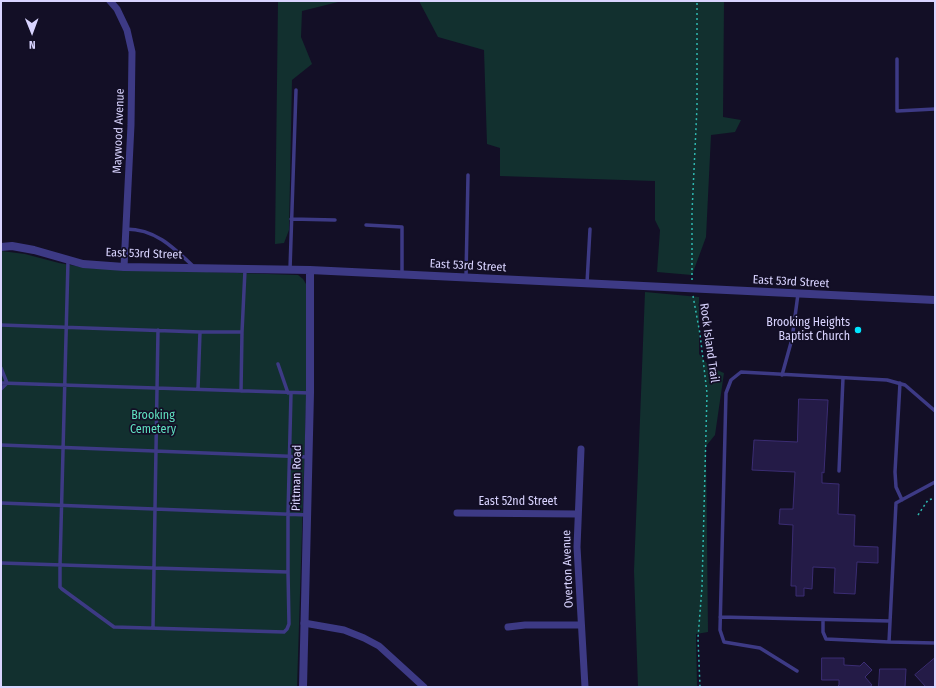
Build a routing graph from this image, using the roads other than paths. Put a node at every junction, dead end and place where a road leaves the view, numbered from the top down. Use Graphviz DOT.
graph roads {
  1 [pos="110,1"];
  2 [pos="897,59"];
  3 [pos="296,90"];
  4 [pos="935,109"];
  5 [pos="468,175"];
  6 [pos="291,218"];
  7 [pos="335,220"];
  8 [pos="366,225"];
  9 [pos="590,228"];
  10 [pos="126,229"];
  11 [pos="1,247"];
  12 [pos="68,260"];
  13 [pos="124,267"];
  14 [pos="195,268"];
  15 [pos="244,270"];
  16 [pos="290,270"];
  17 [pos="310,270"];
  18 [pos="402,275"];
  19 [pos="466,278"];
  20 [pos="587,284"];
  21 [pos="798,294"];
  22 [pos="935,300"];
  23 [pos="1,325"];
  24 [pos="66,327"];
  25 [pos="158,330"];
  26 [pos="200,332"];
  27 [pos="242,332"];
  28 [pos="278,364"];
  29 [pos="1,368"];
  30 [pos="782,375"];
  31 [pos="843,378"];
  32 [pos="1,382"];
  33 [pos="7,383"];
  34 [pos="900,383"];
  35 [pos="65,385"];
  36 [pos="157,388"];
  37 [pos="1,389"];
  38 [pos="198,389"];
  39 [pos="240,391"];
  40 [pos="290,393"];
  41 [pos="310,393"];
  42 [pos="935,411"];
  43 [pos="1,445"];
  44 [pos="63,447"];
  45 [pos="581,449"];
  46 [pos="155,451"];
  47 [pos="290,456"];
  48 [pos="309,457"];
  49 [pos="839,471"];
  50 [pos="935,482"];
  51 [pos="902,500"];
  52 [pos="1,502"];
  53 [pos="61,505"];
  54 [pos="154,508"];
  55 [pos="457,513"];
  56 [pos="288,514"];
  57 [pos="578,514"];
  58 [pos="308,515"];
  59 [pos="1,562"];
  60 [pos="60,565"];
  61 [pos="154,568"];
  62 [pos="288,572"];
  63 [pos="720,617"];
  64 [pos="823,620"];
  65 [pos="890,621"];
  66 [pos="304,624"];
  67 [pos="581,625"];
  68 [pos="508,627"];
  69 [pos="153,628"];
  70 [pos="889,642"];
  71 [pos="935,643"];
  72 [pos="797,671"];
  73 [pos="303,687"];
  74 [pos="424,687"];
  75 [pos="585,687"];
  1 -- 10 [label="street, Maywood Avenue"];
  2 -- 4 [label="lane"];
  3 -- 6 [label="lane"];
  5 -- 19 [label="lane"];
  6 -- 7 [label="lane"];
  6 -- 16 [label="lane"];
  8 -- 18 [label="lane"];
  9 -- 20 [label="lane"];
  10 -- 13 [label="street, Maywood Avenue"];
  10 -- 14 [label="lane"];
  11 -- 12 [label="street, East 53rd Street"];
  12 -- 13 [label="street, East 53rd Street"];
  12 -- 24 [label="lane"];
  13 -- 14 [label="street, East 53rd Street"];
  14 -- 15 [label="street, East 53rd Street"];
  15 -- 16 [label="street, East 53rd Street"];
  15 -- 27 [label="lane"];
  16 -- 17 [label="street, East 53rd Street"];
  17 -- 18 [label="street, East 53rd Street"];
  17 -- 41 [label="street, Pittman Road"];
  18 -- 19 [label="street, East 53rd Street"];
  19 -- 20 [label="street, East 53rd Street"];
  20 -- 21 [label="street, East 53rd Street"];
  21 -- 22 [label="street, East 53rd Street"];
  21 -- 30 [label="lane"];
  23 -- 24 [label="lane"];
  24 -- 25 [label="lane"];
  24 -- 35 [label="lane"];
  25 -- 26 [label="lane"];
  25 -- 36 [label="lane"];
  26 -- 27 [label="lane"];
  26 -- 38 [label="lane"];
  27 -- 39 [label="lane"];
  28 -- 40 [label="lane"];
  29 -- 33 [label="lane"];
  30 -- 31 [label="lane"];
  30 -- 63 [label="lane"];
  31 -- 34 [label="lane"];
  31 -- 49 [label="lane"];
  32 -- 33 [label="lane"];
  33 -- 35 [label="lane"];
  33 -- 37 [label="lane"];
  34 -- 42 [label="lane"];
  34 -- 51 [label="lane"];
  35 -- 36 [label="lane"];
  35 -- 44 [label="lane"];
  36 -- 38 [label="lane"];
  36 -- 46 [label="lane"];
  38 -- 39 [label="lane"];
  39 -- 40 [label="lane"];
  40 -- 41 [label="lane"];
  40 -- 47 [label="lane"];
  41 -- 48 [label="street, Pittman Road"];
  43 -- 44 [label="lane"];
  44 -- 46 [label="lane"];
  44 -- 53 [label="lane"];
  45 -- 57 [label="street, Overton Avenue"];
  46 -- 47 [label="lane"];
  46 -- 54 [label="lane"];
  47 -- 48 [label="lane"];
  47 -- 56 [label="lane"];
  48 -- 58 [label="street, Pittman Road"];
  50 -- 51 [label="lane"];
  51 -- 65 [label="lane"];
  52 -- 53 [label="lane"];
  53 -- 54 [label="lane"];
  53 -- 60 [label="lane"];
  54 -- 56 [label="lane"];
  54 -- 61 [label="lane"];
  55 -- 57 [label="street, East 52nd Street"];
  56 -- 58 [label="lane"];
  56 -- 62 [label="lane"];
  57 -- 67 [label="street, Overton Avenue"];
  58 -- 66 [label="street, Pittman Road"];
  59 -- 60 [label="lane"];
  60 -- 61 [label="lane"];
  60 -- 69 [label="lane"];
  61 -- 62 [label="lane"];
  61 -- 69 [label="lane"];
  62 -- 69 [label="lane"];
  63 -- 64 [label="lane"];
  63 -- 72 [label="lane"];
  64 -- 65 [label="lane"];
  64 -- 70 [label="lane"];
  65 -- 70 [label="lane"];
  66 -- 73 [label="street, Pittman Road"];
  66 -- 74 [label="street"];
  67 -- 68 [label="street"];
  67 -- 75 [label="street, Overton Avenue"];
  70 -- 71 [label="lane"];
}
